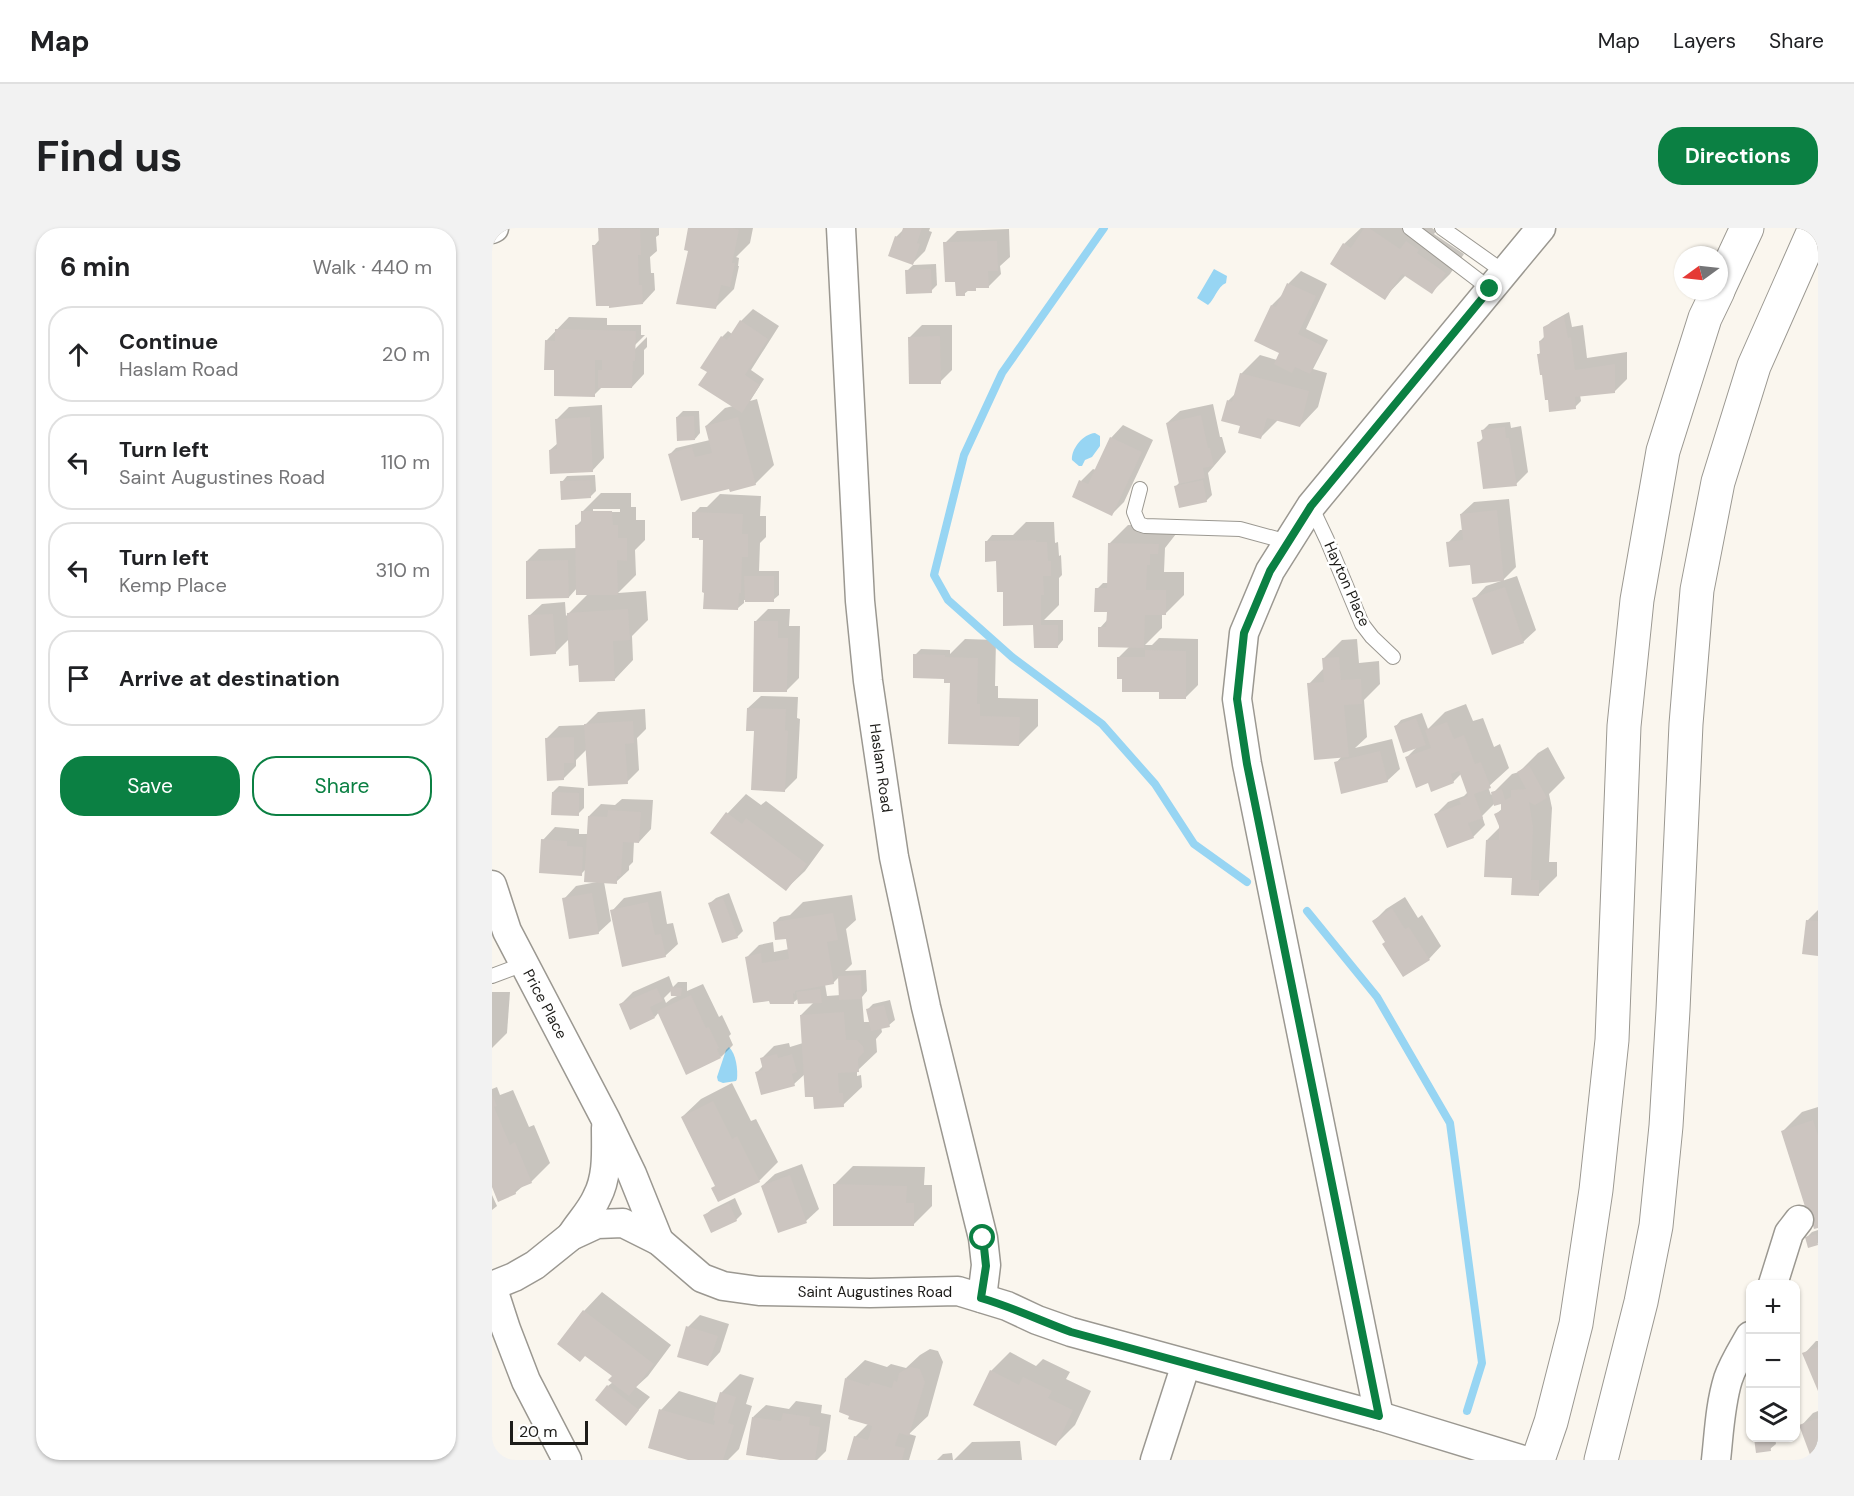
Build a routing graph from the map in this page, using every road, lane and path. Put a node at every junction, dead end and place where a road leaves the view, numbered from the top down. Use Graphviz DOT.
graph roads {
  1 [pos="841,228"];
  2 [pos="1410,228"];
  3 [pos="1442,228"];
  4 [pos="1541,228"];
  5 [pos="1747,228"];
  6 [pos="1815,228"];
  7 [pos="1728,268"];
  8 [pos="1497,280"];
  9 [pos="1713,300"];
  10 [pos="1140,489"];
  11 [pos="1311,506"];
  12 [pos="1288,542"];
  13 [pos="1392,657"];
  14 [pos="492,891"];
  15 [pos="524,963"];
  16 [pos="492,976"];
  17 [pos="606,1120"];
  18 [pos="1799,1220"];
  19 [pos="571,1236"];
  20 [pos="659,1241"];
  21 [pos="1774,1280"];
  22 [pos="492,1286"];
  23 [pos="981,1298"];
  24 [pos="1746,1343"];
  25 [pos="1186,1364"];
  26 [pos="1379,1416"];
  27 [pos="1603,1452"];
  28 [pos="567,1460"];
  29 [pos="1155,1460"];
  30 [pos="1523,1460"];
  31 [pos="1538,1460"];
  32 [pos="1716,1460"];
  1 -- 23 [label="street, Haslam Road"];
  2 -- 8 [label="lane"];
  3 -- 8 [label="lane"];
  4 -- 8 [label="street"];
  5 -- 7 [label="highway"];
  6 -- 27 [label="highway"];
  8 -- 11 [label="street"];
  9 -- 31 [label="highway"];
  10 -- 12 [label="lane"];
  11 -- 12 [label="street"];
  11 -- 13 [label="lane, Hayton Place"];
  12 -- 26 [label="street"];
  14 -- 15 [label="street, Price Place"];
  15 -- 16 [label="lane"];
  15 -- 17 [label="street, Price Place"];
  17 -- 19 [label="street, Price Place"];
  17 -- 20 [label="street, Price Place"];
  18 -- 21 [label="street"];
  19 -- 20 [label="street, Saint Augustines Road"];
  19 -- 22 [label="street, Saint Augustines Road"];
  20 -- 23 [label="street, Saint Augustines Road"];
  22 -- 28 [label="street"];
  23 -- 25 [label="street, Saint Augustines Road"];
  24 -- 32 [label="street"];
  25 -- 26 [label="street, Saint Augustines Road"];
  25 -- 29 [label="street"];
  26 -- 30 [label="street, Saint Augustines Road"];
}
